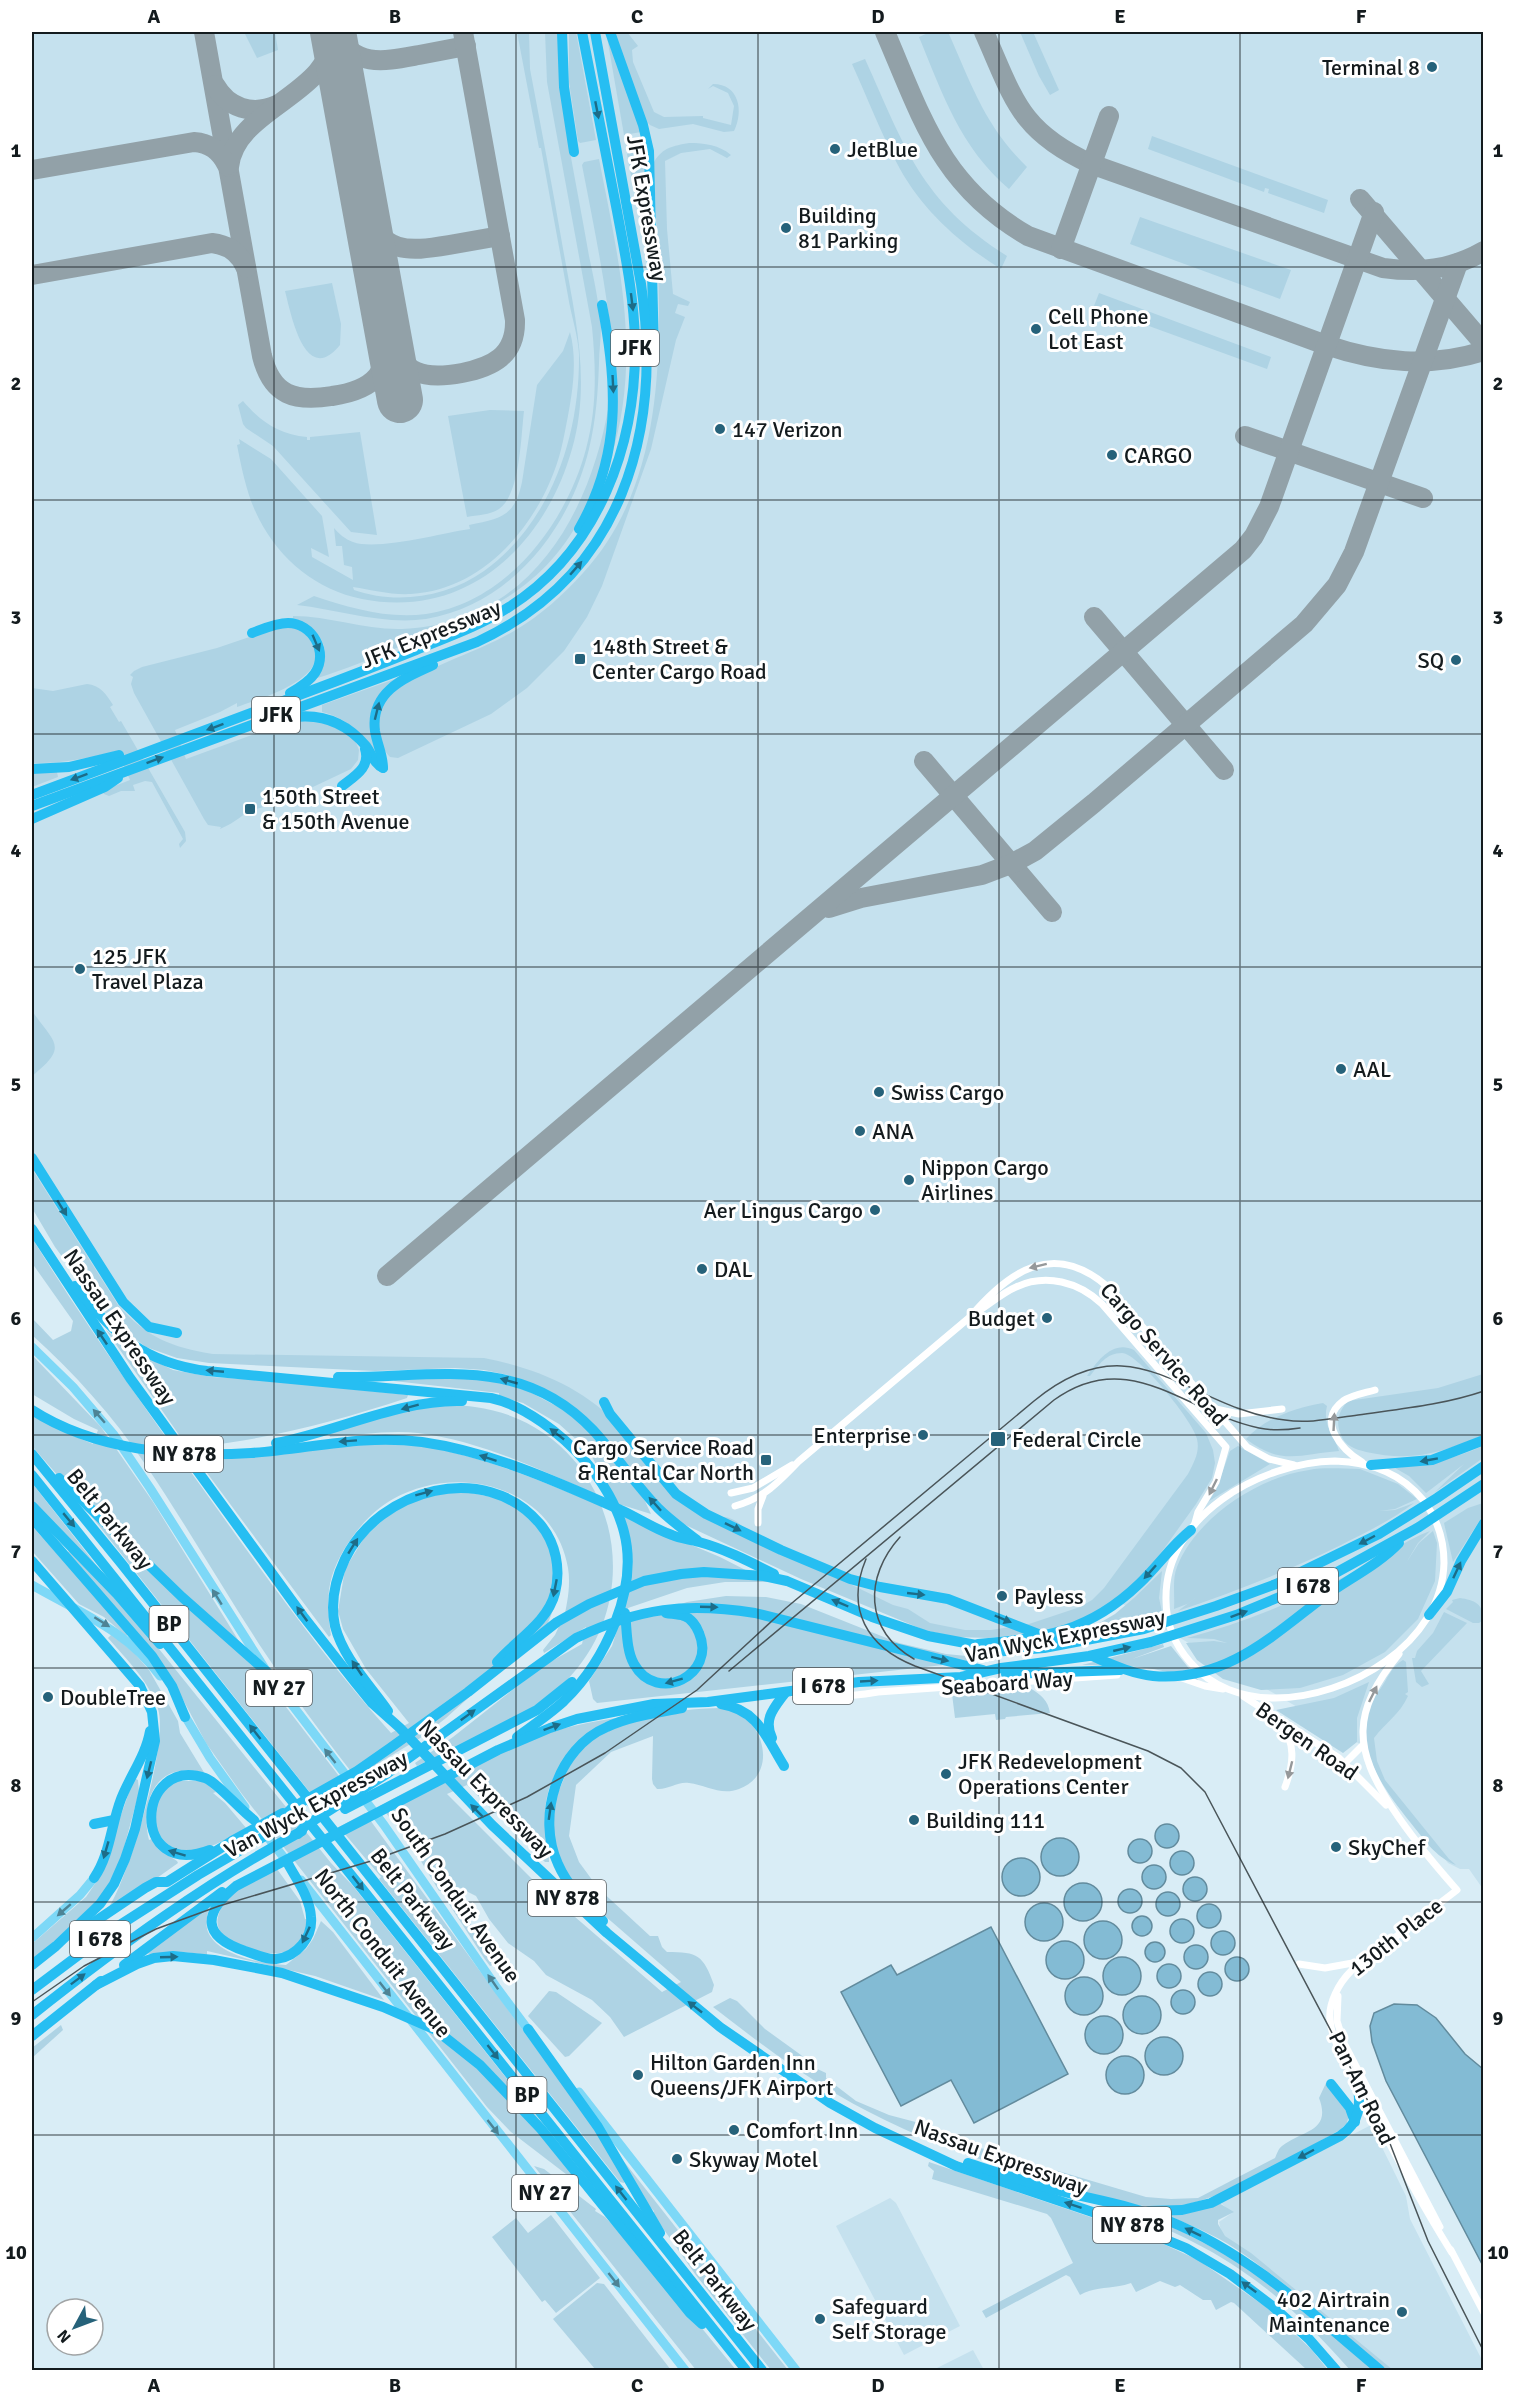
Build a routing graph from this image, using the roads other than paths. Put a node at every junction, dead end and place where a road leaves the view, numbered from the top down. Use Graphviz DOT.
graph roads {
  1 [pos="562,32"];
  2 [pos="582,32"];
  3 [pos="595,32"];
  4 [pos="610,32"];
  5 [pos="574,152"];
  6 [pos="602,305"];
  7 [pos="626,487"];
  8 [pos="509,607"];
  9 [pos="534,609"];
  10 [pos="252,633"];
  11 [pos="252,712"];
  12 [pos="227,734"];
  13 [pos="361,740"];
  14 [pos="177,744"];
  15 [pos="126,761"];
  16 [pos="32,769"];
  17 [pos="342,786"];
  18 [pos="32,795"];
  19 [pos="32,806"];
  20 [pos="32,819"];
  21 [pos="32,1158"];
  22 [pos="32,1229"];
  23 [pos="39,1241"];
  24 [pos="970,1317"];
  25 [pos="177,1333"];
  26 [pos="32,1347"];
  27 [pos="273,1376"];
  28 [pos="1375,1390"];
  29 [pos="32,1402"];
  30 [pos="604,1402"];
  31 [pos="1211,1407"];
  32 [pos="1282,1409"];
  33 [pos="32,1410"];
  34 [pos="529,1416"];
  35 [pos="94,1437"];
  36 [pos="1484,1440"];
  37 [pos="32,1454"];
  38 [pos="199,1454"];
  39 [pos="799,1461"];
  40 [pos="1297,1465"];
  41 [pos="1369,1465"];
  42 [pos="1484,1466"];
  43 [pos="32,1475"];
  44 [pos="1484,1484"];
  45 [pos="731,1493"];
  46 [pos="763,1496"];
  47 [pos="32,1506"];
  48 [pos="735,1506"];
  49 [pos="32,1518"];
  50 [pos="758,1522"];
  51 [pos="1484,1523"];
  52 [pos="1193,1528"];
  53 [pos="1409,1534"];
  54 [pos="700,1542"];
  55 [pos="32,1561"];
  56 [pos="628,1581"];
  57 [pos="787,1581"];
  58 [pos="32,1585"];
  59 [pos="622,1595"];
  60 [pos="651,1611"];
  61 [pos="1429,1615"];
  62 [pos="976,1645"];
  63 [pos="1400,1649"];
  64 [pos="987,1671"];
  65 [pos="267,1672"];
  66 [pos="1160,1673"];
  67 [pos="487,1677"];
  68 [pos="961,1677"];
  69 [pos="1232,1691"];
  70 [pos="785,1693"];
  71 [pos="708,1702"];
  72 [pos="152,1712"];
  73 [pos="1274,1715"];
  74 [pos="185,1717"];
  75 [pos="234,1727"];
  76 [pos="400,1728"];
  77 [pos="1363,1746"];
  78 [pos="498,1750"];
  79 [pos="1345,1763"];
  80 [pos="1285,1787"];
  81 [pos="373,1790"];
  82 [pos="293,1807"];
  83 [pos="254,1820"];
  84 [pos="1400,1820"];
  85 [pos="114,1821"];
  86 [pos="94,1824"];
  87 [pos="237,1838"];
  88 [pos="287,1862"];
  89 [pos="94,1878"];
  90 [pos="167,1882"];
  91 [pos="236,1886"];
  92 [pos="1456,1890"];
  93 [pos="32,1938"];
  94 [pos="56,1946"];
  95 [pos="1363,1960"];
  96 [pos="1299,1964"];
  97 [pos="32,1965"];
  98 [pos="651,1971"];
  99 [pos="32,1982"];
  100 [pos="96,1985"];
  101 [pos="1339,1987"];
  102 [pos="32,1990"];
  103 [pos="32,2014"];
  104 [pos="405,2015"];
  105 [pos="528,2029"];
  106 [pos="32,2036"];
  107 [pos="1357,2081"];
  108 [pos="1331,2084"];
  109 [pos="1355,2122"];
  110 [pos="894,2138"];
  111 [pos="1140,2211"];
  112 [pos="1452,2253"];
  113 [pos="683,2272"];
  114 [pos="1484,2313"];
  115 [pos="732,2353"];
  116 [pos="685,2370"];
  117 [pos="746,2370"];
  118 [pos="762,2370"];
  119 [pos="796,2370"];
  120 [pos="1336,2370"];
  121 [pos="1380,2370"];
  1 -- 5 [label="highway"];
  2 -- 8 [label="highway, JFK Expressway / JFK, one-way"];
  3 -- 7 [label="highway, JFK Expressway / JFK"];
  4 -- 7 [label="highway"];
  6 -- 8 [label="highway, one-way"];
  9 -- 7 [label="highway, JFK Expressway / JFK, one-way"];
  8 -- 11 [label="highway, JFK Expressway / JFK"];
  9 -- 12 [label="highway, JFK Expressway / JFK"];
  13 -- 9 [label="highway, one-way"];
  10 -- 11 [label="highway, one-way"];
  11 -- 14 [label="highway, JFK Expressway / JFK, one-way"];
  12 -- 13 [label="highway"];
  12 -- 14 [label="highway, JFK Expressway / JFK"];
  13 -- 17 [label="highway"];
  14 -- 15 [label="highway"];
  15 -- 14 [label="highway, JFK Expressway / JFK, one-way"];
  15 -- 16 [label="highway"];
  15 -- 18 [label="highway, JFK Expressway / JFK, one-way"];
  15 -- 19 [label="highway, JFK Expressway / JFK"];
  15 -- 20 [label="highway"];
  21 -- 25 [label="highway, one-way"];
  22 -- 23 [label="highway, Nassau Expressway / NY 878"];
  27 -- 23 [label="highway, one-way"];
  76 -- 23 [label="highway, Nassau Expressway / NY 878, one-way"];
  31 -- 24 [label="street, Cargo Service Road, one-way"];
  24 -- 39 [label="street, Cargo Service Road"];
  24 -- 52 [label="street, Cargo Service Road, one-way"];
  65 -- 26 [label="main road, South Conduit Avenue / NY 27, one-way"];
  27 -- 34 [label="highway"];
  54 -- 27 [label="highway, one-way"];
  41 -- 28 [label="street, one-way"];
  29 -- 35 [label="highway"];
  30 -- 53 [label="highway, one-way"];
  31 -- 32 [label="street"];
  31 -- 40 [label="street, Cargo Service Road"];
  33 -- 35 [label="highway"];
  34 -- 38 [label="highway, one-way"];
  56 -- 34 [label="highway, one-way"];
  35 -- 38 [label="highway"];
  36 -- 41 [label="highway, one-way"];
  37 -- 65 [label="highway"];
  113 -- 37 [label="highway, Belt Parkway / BP, one-way"];
  54 -- 38 [label="highway, one-way"];
  39 -- 45 [label="street, Cargo Service Road"];
  39 -- 46 [label="street, Cargo Service Road"];
  40 -- 41 [label="street"];
  40 -- 52 [label="street"];
  41 -- 61 [label="street"];
  42 -- 62 [label="highway, Van Wyck Expressway / I 678, one-way"];
  43 -- 75 [label="highway, Belt Parkway / BP, one-way"];
  44 -- 53 [label="highway, Van Wyck Expressway / I 678"];
  46 -- 48 [label="street, Cargo Service Road"];
  46 -- 50 [label="street"];
  47 -- 75 [label="highway"];
  49 -- 74 [label="highway"];
  61 -- 51 [label="highway, one-way"];
  52 -- 62 [label="highway, one-way"];
  52 -- 69 [label="street"];
  64 -- 53 [label="highway, Van Wyck Expressway / I 678, one-way"];
  54 -- 57 [label="highway"];
  55 -- 72 [label="highway"];
  56 -- 57 [label="highway, Van Wyck Expressway / I 678"];
  56 -- 59 [label="highway"];
  56 -- 67 [label="highway, Van Wyck Expressway / I 678"];
  56 -- 81 [label="highway, Van Wyck Expressway / I 678"];
  62 -- 57 [label="highway, Van Wyck Expressway / I 678, one-way"];
  58 -- 74 [label="main road, North Conduit Avenue / NY 27, one-way"];
  60 -- 59 [label="highway, one-way"];
  59 -- 78 [label="highway"];
  60 -- 64 [label="highway, one-way"];
  81 -- 60 [label="highway, one-way"];
  61 -- 63 [label="street"];
  63 -- 69 [label="street"];
  77 -- 63 [label="street, Bergen Road, one-way"];
  64 -- 68 [label="highway, Van Wyck Expressway / I 678"];
  105 -- 65 [label="main road, South Conduit Avenue / NY 27, one-way"];
  66 -- 68 [label="highway"];
  66 -- 69 [label="street, Seaboard Way"];
  66 -- 70 [label="street, Seaboard Way"];
  76 -- 67 [label="highway, one-way"];
  67 -- 82 [label="highway, Van Wyck Expressway / I 678"];
  70 -- 68 [label="highway, Van Wyck Expressway / I 678, one-way"];
  69 -- 73 [label="street, Bergen Road"];
  70 -- 71 [label="highway, Van Wyck Expressway / I 678"];
  70 -- 71 [label="highway"];
  78 -- 71 [label="highway, Van Wyck Expressway / I 678, one-way"];
  98 -- 71 [label="highway, one-way"];
  72 -- 85 [label="highway"];
  72 -- 94 [label="highway, one-way"];
  73 -- 79 [label="street, Bergen Road"];
  73 -- 80 [label="street, one-way"];
  74 -- 83 [label="main road, North Conduit Avenue / NY 27"];
  75 -- 115 [label="highway, Belt Parkway / BP, one-way"];
  98 -- 76 [label="highway, Nassau Expressway / NY 878, one-way"];
  77 -- 79 [label="street"];
  77 -- 84 [label="street, Bergen Road"];
  78 -- 91 [label="highway"];
  79 -- 84 [label="street, Bergen Road"];
  103 -- 81 [label="highway, Van Wyck Expressway / I 678, one-way"];
  82 -- 87 [label="highway"];
  82 -- 102 [label="highway, Van Wyck Expressway / I 678"];
  87 -- 83 [label="highway, one-way"];
  83 -- 88 [label="main road, North Conduit Avenue / NY 27"];
  84 -- 92 [label="street, Bergen Road"];
  85 -- 86 [label="highway"];
  85 -- 89 [label="highway, one-way"];
  87 -- 90 [label="highway"];
  88 -- 91 [label="highway, one-way"];
  88 -- 104 [label="main road, North Conduit Avenue / NY 27, one-way"];
  89 -- 93 [label="main road, one-way"];
  90 -- 94 [label="highway"];
  90 -- 99 [label="highway"];
  91 -- 100 [label="highway"];
  92 -- 95 [label="street, 130th Place"];
  94 -- 97 [label="highway"];
  95 -- 96 [label="street"];
  95 -- 101 [label="street, 130th Place"];
  110 -- 98 [label="highway, Nassau Expressway / NY 878, one-way"];
  100 -- 104 [label="highway, one-way"];
  100 -- 106 [label="highway"];
  101 -- 107 [label="street, Pan Am Road"];
  101 -- 112 [label="street, Pan Am Road"];
  104 -- 115 [label="highway"];
  104 -- 116 [label="main road, North Conduit Avenue / NY 27, one-way"];
  105 -- 113 [label="highway"];
  105 -- 119 [label="main road, South Conduit Avenue / NY 27"];
  107 -- 109 [label="highway"];
  107 -- 112 [label="street, Pan Am Road"];
  108 -- 109 [label="highway"];
  109 -- 111 [label="highway, one-way"];
  110 -- 111 [label="highway"];
  120 -- 110 [label="highway, Nassau Expressway / NY 878, one-way"];
  121 -- 111 [label="highway, one-way"];
  112 -- 114 [label="street, Pan Am Road"];
  113 -- 118 [label="highway, Belt Parkway / BP"];
  115 -- 117 [label="highway, Belt Parkway / BP"];
}
